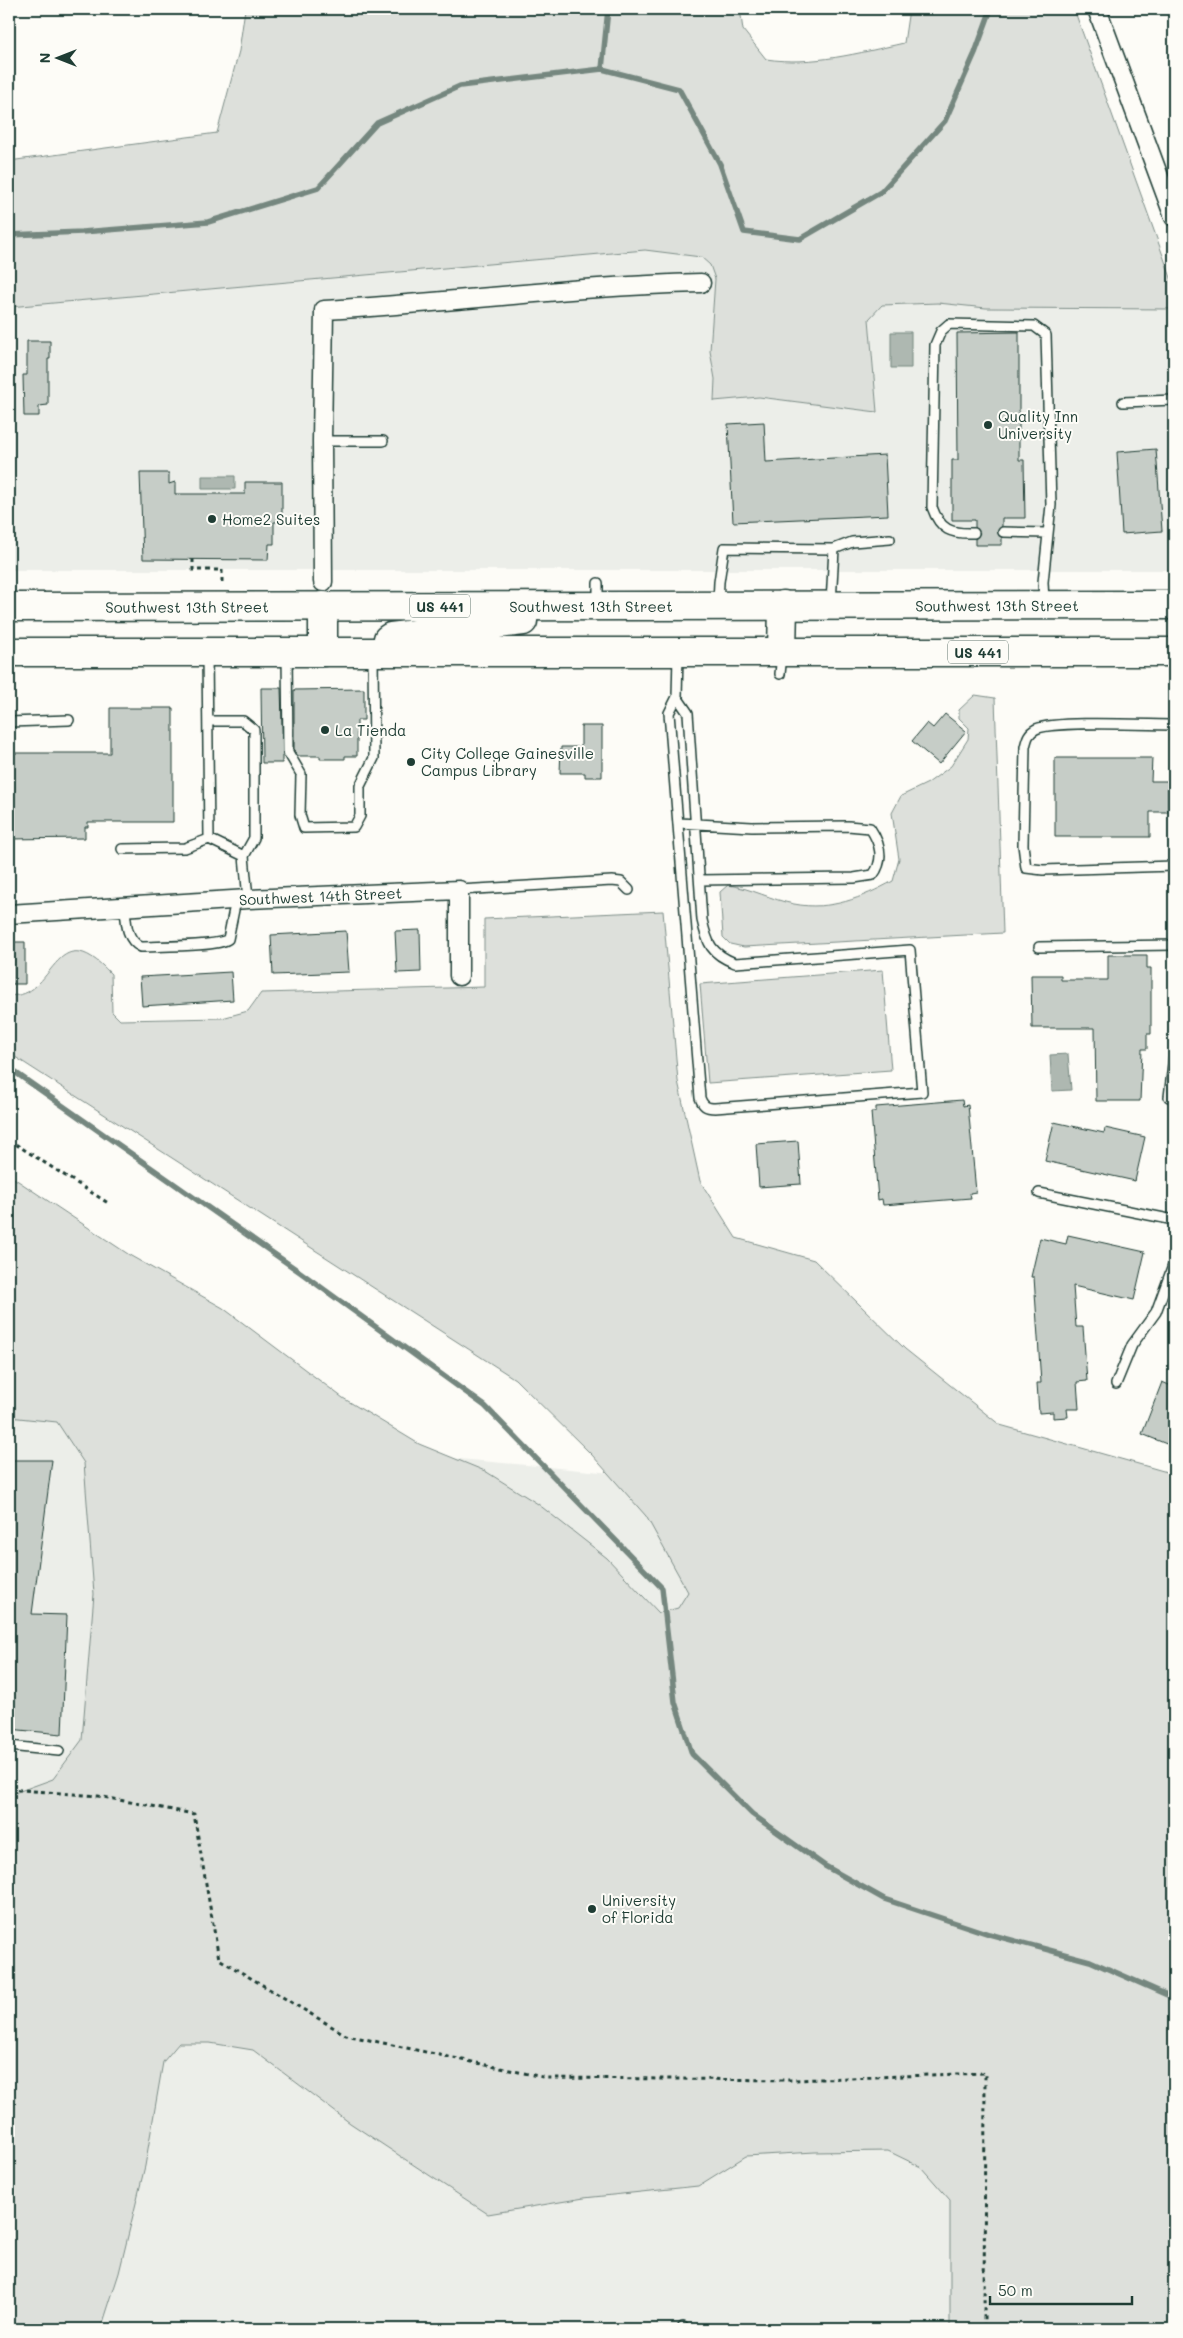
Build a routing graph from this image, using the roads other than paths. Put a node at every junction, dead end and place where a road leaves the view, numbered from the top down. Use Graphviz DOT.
graph roads {
  1 [pos="1096,9"];
  2 [pos="1174,217"];
  3 [pos="701,284"];
  4 [pos="1174,400"];
  5 [pos="1123,402"];
  6 [pos="322,441"];
  7 [pos="383,441"];
  8 [pos="1003,532"];
  9 [pos="974,533"];
  10 [pos="1047,533"];
  11 [pos="890,538"];
  12 [pos="834,549"];
  13 [pos="324,594"];
  14 [pos="718,605"];
  15 [pos="783,605"];
  16 [pos="831,605"];
  17 [pos="1044,605"];
  18 [pos="1174,605"];
  19 [pos="549,606"];
  20 [pos="9,607"];
  21 [pos="9,652"];
  22 [pos="207,652"];
  23 [pos="287,652"];
  24 [pos="324,652"];
  25 [pos="373,652"];
  26 [pos="678,652"];
  27 [pos="1174,652"];
  28 [pos="781,663"];
  29 [pos="677,697"];
  30 [pos="69,720"];
  31 [pos="209,721"];
  32 [pos="9,722"];
  33 [pos="1174,725"];
  34 [pos="679,823"];
  35 [pos="696,823"];
  36 [pos="209,839"];
  37 [pos="122,849"];
  38 [pos="244,856"];
  39 [pos="1174,866"];
  40 [pos="700,880"];
  41 [pos="459,890"];
  42 [pos="629,890"];
  43 [pos="242,900"];
  44 [pos="125,907"];
  45 [pos="9,914"];
  46 [pos="1174,946"];
  47 [pos="1039,948"];
  48 [pos="458,976"];
  49 [pos="1174,1056"];
  50 [pos="1169,1097"];
  51 [pos="1039,1193"];
  52 [pos="1174,1220"];
  53 [pos="1174,1263"];
  54 [pos="1116,1384"];
  55 [pos="9,1746"];
  56 [pos="59,1752"];
  1 -- 2 [label="street"];
  3 -- 6 [label="street"];
  4 -- 5 [label="lane"];
  6 -- 7 [label="lane"];
  6 -- 13 [label="street"];
  8 -- 10 [label="lane"];
  9 -- 10 [label="lane"];
  10 -- 17 [label="lane"];
  11 -- 12 [label="lane"];
  12 -- 14 [label="lane"];
  12 -- 16 [label="lane"];
  13 -- 19 [label="main road, Southwest 13th Street / US 441"];
  13 -- 20 [label="main road, Southwest 13th Street / US 441"];
  13 -- 24 [label="main road"];
  14 -- 15 [label="main road, Southwest 13th Street / US 441"];
  14 -- 19 [label="main road, Southwest 13th Street / US 441"];
  15 -- 16 [label="main road, Southwest 13th Street / US 441"];
  15 -- 28 [label="main road"];
  16 -- 17 [label="main road, Southwest 13th Street / US 441"];
  17 -- 18 [label="main road, Southwest 13th Street / US 441"];
  19 -- 25 [label="main road"];
  21 -- 22 [label="main road, US 441"];
  22 -- 23 [label="main road, US 441"];
  22 -- 31 [label="lane"];
  23 -- 24 [label="main road, US 441"];
  23 -- 25 [label="lane"];
  24 -- 25 [label="main road, US 441"];
  25 -- 26 [label="main road, US 441"];
  26 -- 28 [label="main road, US 441"];
  26 -- 29 [label="lane"];
  27 -- 28 [label="main road, US 441"];
  29 -- 34 [label="lane"];
  29 -- 35 [label="lane"];
  30 -- 32 [label="lane"];
  31 -- 36 [label="lane"];
  31 -- 38 [label="lane"];
  33 -- 39 [label="lane"];
  34 -- 35 [label="lane"];
  34 -- 40 [label="lane"];
  35 -- 40 [label="lane"];
  35 -- 40 [label="lane"];
  36 -- 37 [label="lane"];
  36 -- 38 [label="lane"];
  38 -- 43 [label="lane"];
  41 -- 42 [label="lane, Southwest 14th Street"];
  41 -- 43 [label="street, Southwest 14th Street"];
  41 -- 48 [label="street"];
  43 -- 44 [label="street, Southwest 14th Street"];
  43 -- 44 [label="lane"];
  44 -- 45 [label="street, Southwest 14th Street"];
  46 -- 47 [label="lane"];
  49 -- 50 [label="lane"];
  51 -- 52 [label="lane"];
  53 -- 54 [label="lane"];
  55 -- 56 [label="lane"];
}
